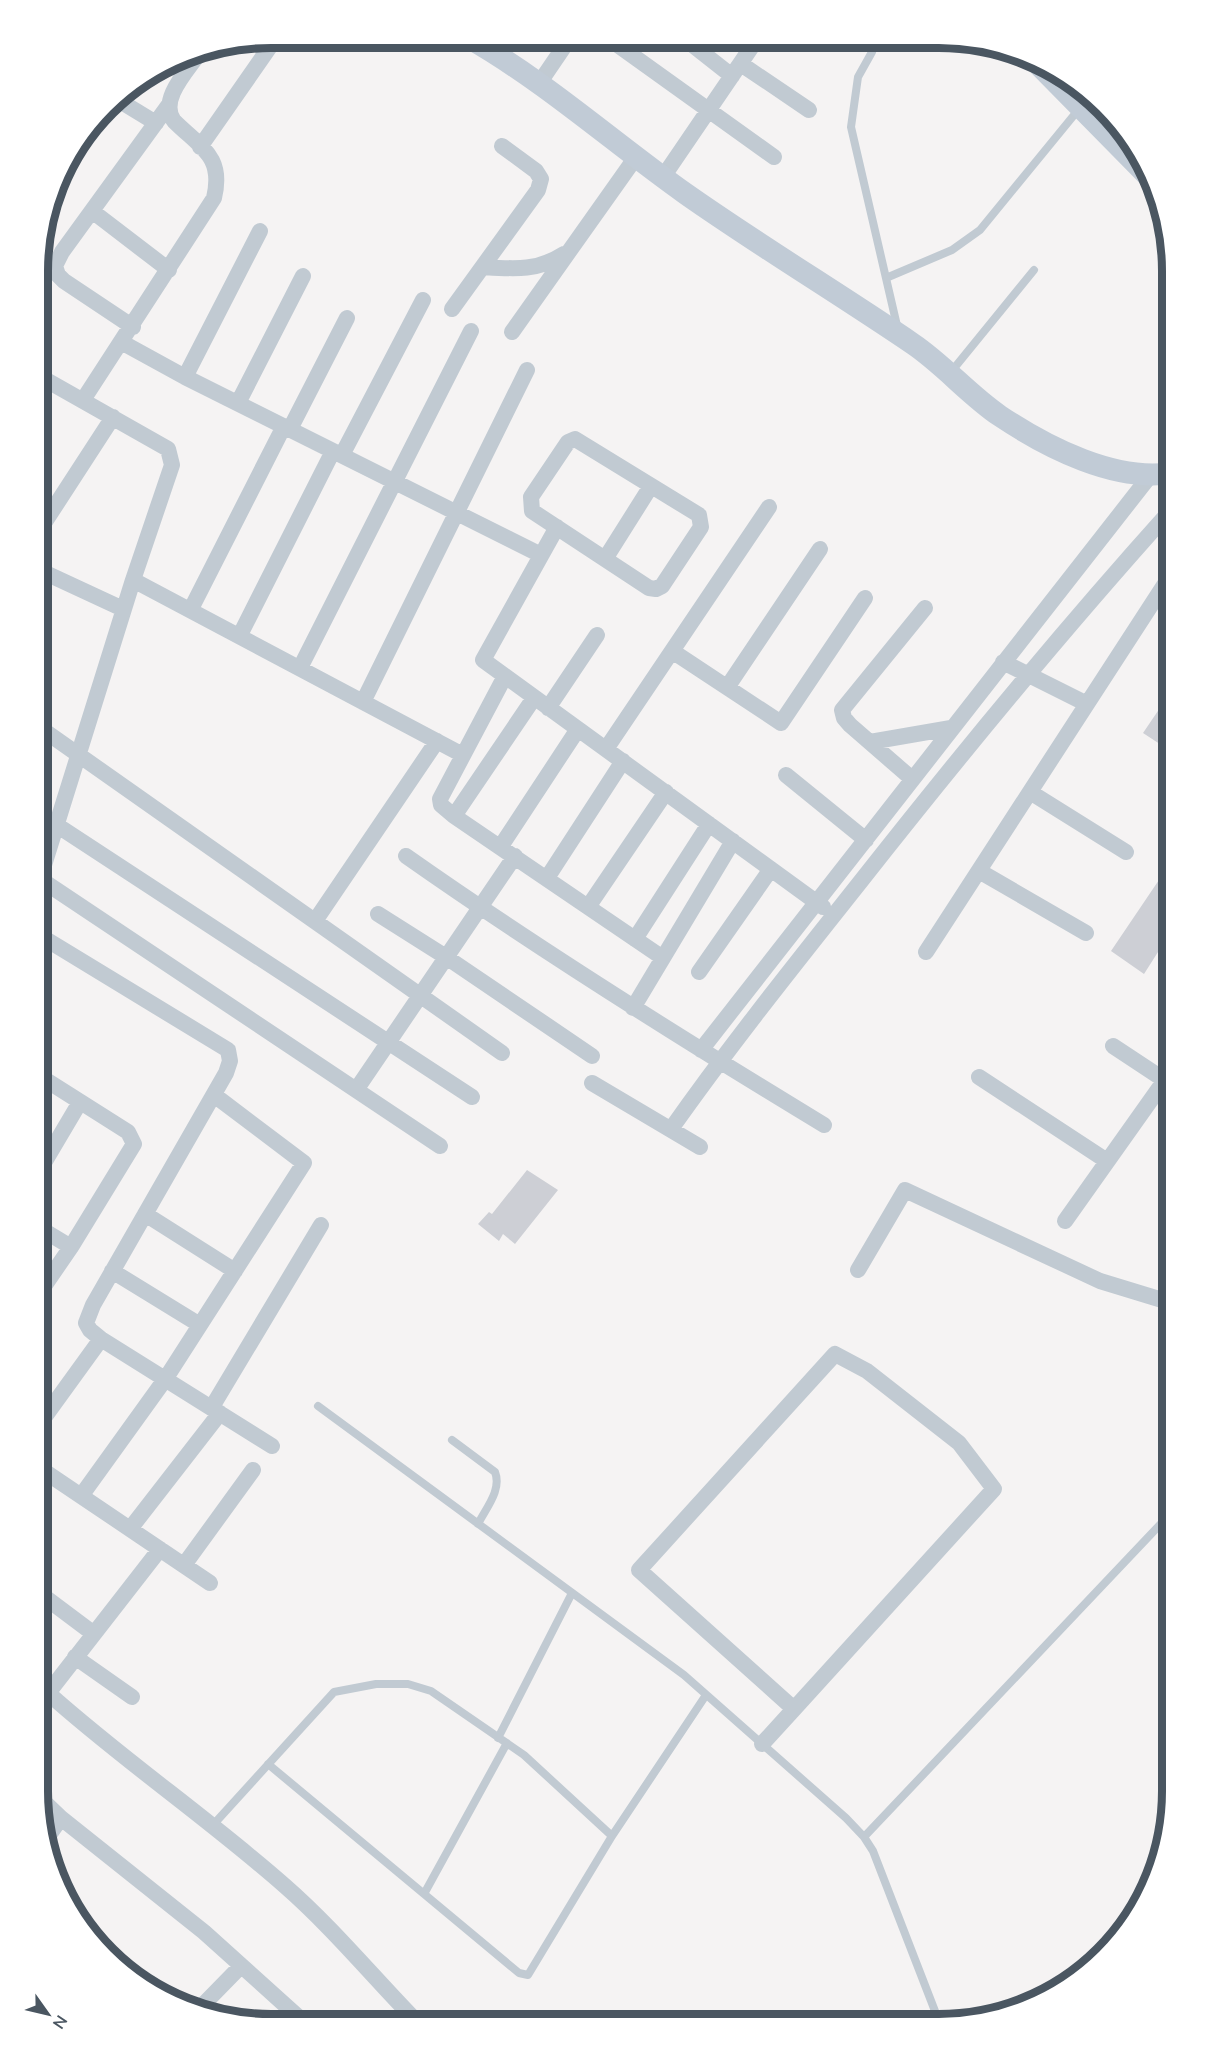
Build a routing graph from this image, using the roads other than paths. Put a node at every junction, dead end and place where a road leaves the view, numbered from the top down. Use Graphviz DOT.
graph roads {
  1 [pos="269,48"];
  2 [pos="486,48"];
  3 [pos="563,48"];
  4 [pos="621,48"];
  5 [pos="700,48"];
  6 [pos="751,48"];
  7 [pos="872,52"];
  8 [pos="193,62"];
  9 [pos="736,70"];
  10 [pos="1055,81"];
  11 [pos="538,85"];
  12 [pos="124,103"];
  13 [pos="168,106"];
  14 [pos="1081,106"];
  15 [pos="709,109"];
  16 [pos="809,110"];
  17 [pos="156,123"];
  18 [pos="502,146"];
  19 [pos="200,147"];
  20 [pos="636,157"];
  21 [pos="774,157"];
  22 [pos="1132,159"];
  23 [pos="663,177"];
  24 [pos="92,211"];
  25 [pos="260,231"];
  26 [pos="570,250"];
  27 [pos="484,267"];
  28 [pos="169,270"];
  29 [pos="1034,270"];
  30 [pos="303,276"];
  31 [pos="886,278"];
  32 [pos="423,300"];
  33 [pos="452,309"];
  34 [pos="347,318"];
  35 [pos="133,327"];
  36 [pos="471,332"];
  37 [pos="513,332"];
  38 [pos="900,335"];
  39 [pos="123,343"];
  40 [pos="527,370"];
  41 [pos="950,374"];
  42 [pos="185,377"];
  43 [pos="48,381"];
  44 [pos="83,400"];
  45 [pos="238,403"];
  46 [pos="113,417"];
  47 [pos="287,428"];
  48 [pos="337,453"];
  49 [pos="1162,475"];
  50 [pos="1149,477"];
  51 [pos="395,482"];
  52 [pos="651,486"];
  53 [pos="769,507"];
  54 [pos="456,512"];
  55 [pos="48,517"];
  56 [pos="1162,520"];
  57 [pos="557,527"];
  58 [pos="820,549"];
  59 [pos="541,555"];
  60 [pos="605,559"];
  61 [pos="48,574"];
  62 [pos="133,580"];
  63 [pos="1162,588"];
  64 [pos="866,598"];
  65 [pos="925,608"];
  66 [pos="123,609"];
  67 [pos="191,609"];
  68 [pos="240,635"];
  69 [pos="597,635"];
  70 [pos="672,651"];
  71 [pos="1003,662"];
  72 [pos="300,668"];
  73 [pos="1028,674"];
  74 [pos="505,676"];
  75 [pos="728,686"];
  76 [pos="363,702"];
  77 [pos="541,703"];
  78 [pos="1087,704"];
  79 [pos="951,728"];
  80 [pos="578,729"];
  81 [pos="48,733"];
  82 [pos="437,741"];
  83 [pos="870,742"];
  84 [pos="606,749"];
  85 [pos="78,753"];
  86 [pos="461,754"];
  87 [pos="622,761"];
  88 [pos="786,775"];
  89 [pos="911,778"];
  90 [pos="666,792"];
  91 [pos="1030,792"];
  92 [pos="454,816"];
  93 [pos="55,824"];
  94 [pos="709,824"];
  95 [pos="866,840"];
  96 [pos="733,841"];
  97 [pos="48,848"];
  98 [pos="508,851"];
  99 [pos="1126,852"];
  100 [pos="406,856"];
  101 [pos="771,869"];
  102 [pos="979,871"];
  103 [pos="547,878"];
  104 [pos="48,886"];
  105 [pos="816,901"];
  106 [pos="588,907"];
  107 [pos="480,908"];
  108 [pos="378,914"];
  109 [pos="834,915"];
  110 [pos="315,921"];
  111 [pos="1086,933"];
  112 [pos="635,939"];
  113 [pos="48,940"];
  114 [pos="926,952"];
  115 [pos="446,957"];
  116 [pos="663,958"];
  117 [pos="699,972"];
  118 [pos="420,995"];
  119 [pos="633,1008"];
  120 [pos="388,1042"];
  121 [pos="1113,1046"];
  122 [pos="701,1050"];
  123 [pos="502,1053"];
  124 [pos="592,1056"];
  125 [pos="719,1061"];
  126 [pos="979,1077"];
  127 [pos="1162,1079"];
  128 [pos="48,1081"];
  129 [pos="592,1083"];
  130 [pos="356,1090"];
  131 [pos="1162,1091"];
  132 [pos="214,1095"];
  133 [pos="472,1097"];
  134 [pos="80,1102"];
  135 [pos="824,1125"];
  136 [pos="671,1129"];
  137 [pos="440,1146"];
  138 [pos="700,1147"];
  139 [pos="48,1156"];
  140 [pos="1107,1161"];
  141 [pos="145,1214"];
  142 [pos="1065,1221"];
  143 [pos="321,1225"];
  144 [pos="48,1233"];
  145 [pos="71,1247"];
  146 [pos="235,1270"];
  147 [pos="858,1270"];
  148 [pos="112,1271"];
  149 [pos="48,1280"];
  150 [pos="1162,1297"];
  151 [pos="200,1325"];
  152 [pos="101,1339"];
  153 [pos="166,1378"];
  154 [pos="318,1406"];
  155 [pos="216,1410"];
  156 [pos="48,1412"];
  157 [pos="452,1440"];
  158 [pos="272,1446"];
  159 [pos="253,1470"];
  160 [pos="48,1474"];
  161 [pos="81,1496"];
  162 [pos="1162,1523"];
  163 [pos="478,1524"];
  164 [pos="130,1529"];
  165 [pos="160,1549"];
  166 [pos="184,1565"];
  167 [pos="210,1583"];
  168 [pos="572,1593"];
  169 [pos="48,1600"];
  170 [pos="94,1634"];
  171 [pos="75,1658"];
  172 [pos="48,1693"];
  173 [pos="706,1695"];
  174 [pos="132,1697"];
  175 [pos="794,1709"];
  176 [pos="498,1738"];
  177 [pos="507,1743"];
  178 [pos="762,1744"];
  179 [pos="267,1764"];
  180 [pos="48,1805"];
  181 [pos="61,1818"];
  182 [pos="213,1824"];
  183 [pos="52,1832"];
  184 [pos="612,1836"];
  185 [pos="864,1837"];
  186 [pos="424,1894"];
  187 [pos="242,1966"];
  188 [pos="204,2004"];
  189 [pos="294,2014"];
  190 [pos="409,2014"];
  191 [pos="936,2014"];
  1 -- 19 [label="street"];
  2 -- 11 [label="street"];
  3 -- 11 [label="street"];
  4 -- 15 [label="street"];
  5 -- 9 [label="street"];
  6 -- 9 [label="street"];
  7 -- 31 [label="lane"];
  8 -- 13 [label="street"];
  9 -- 15 [label="street"];
  9 -- 16 [label="street"];
  10 -- 14 [label="street"];
  11 -- 20 [label="street"];
  12 -- 17 [label="street"];
  13 -- 17 [label="street"];
  13 -- 19 [label="street"];
  14 -- 22 [label="street"];
  14 -- 31 [label="lane"];
  15 -- 21 [label="street"];
  15 -- 23 [label="street"];
  17 -- 24 [label="street"];
  18 -- 27 [label="street"];
  19 -- 28 [label="street"];
  20 -- 23 [label="street"];
  20 -- 26 [label="street"];
  23 -- 38 [label="street"];
  24 -- 28 [label="street"];
  24 -- 35 [label="street"];
  25 -- 42 [label="street"];
  26 -- 27 [label="street"];
  26 -- 37 [label="street"];
  27 -- 33 [label="street"];
  28 -- 35 [label="street"];
  29 -- 41 [label="lane"];
  30 -- 45 [label="street"];
  31 -- 38 [label="lane"];
  32 -- 48 [label="street"];
  34 -- 47 [label="street"];
  35 -- 39 [label="street"];
  36 -- 51 [label="street"];
  38 -- 41 [label="street"];
  39 -- 42 [label="street"];
  39 -- 44 [label="street"];
  40 -- 54 [label="street"];
  41 -- 50 [label="street"];
  42 -- 45 [label="street"];
  43 -- 44 [label="street"];
  44 -- 46 [label="street"];
  45 -- 47 [label="street"];
  46 -- 55 [label="street"];
  46 -- 62 [label="street"];
  47 -- 48 [label="street"];
  47 -- 67 [label="street"];
  48 -- 51 [label="street"];
  48 -- 68 [label="street"];
  49 -- 50 [label="street"];
  50 -- 71 [label="street"];
  51 -- 54 [label="street"];
  51 -- 72 [label="street"];
  52 -- 57 [label="street"];
  52 -- 60 [label="street"];
  52 -- 60 [label="street"];
  53 -- 70 [label="street"];
  54 -- 59 [label="street"];
  54 -- 76 [label="street"];
  56 -- 73 [label="street"];
  57 -- 59 [label="street"];
  57 -- 60 [label="street"];
  58 -- 75 [label="street"];
  59 -- 74 [label="street"];
  61 -- 66 [label="street"];
  62 -- 66 [label="street"];
  62 -- 67 [label="street"];
  63 -- 78 [label="street"];
  64 -- 75 [label="street"];
  65 -- 83 [label="street"];
  66 -- 85 [label="street"];
  67 -- 68 [label="street"];
  68 -- 72 [label="street"];
  69 -- 77 [label="street"];
  70 -- 75 [label="street"];
  70 -- 84 [label="street"];
  71 -- 73 [label="street"];
  71 -- 79 [label="street"];
  72 -- 76 [label="street"];
  73 -- 78 [label="street"];
  73 -- 109 [label="street"];
  74 -- 77 [label="street"];
  74 -- 86 [label="street"];
  76 -- 82 [label="street"];
  77 -- 80 [label="street"];
  77 -- 92 [label="street"];
  78 -- 91 [label="street"];
  79 -- 83 [label="street"];
  79 -- 89 [label="street"];
  80 -- 84 [label="street"];
  80 -- 98 [label="street"];
  81 -- 85 [label="street"];
  82 -- 86 [label="street"];
  82 -- 110 [label="street"];
  83 -- 89 [label="street"];
  84 -- 87 [label="street"];
  85 -- 93 [label="street"];
  85 -- 110 [label="street"];
  86 -- 92 [label="street"];
  87 -- 90 [label="street"];
  87 -- 103 [label="street"];
  88 -- 95 [label="street"];
  89 -- 95 [label="street"];
  90 -- 94 [label="street"];
  90 -- 106 [label="street"];
  91 -- 99 [label="street"];
  91 -- 102 [label="street"];
  92 -- 98 [label="street"];
  93 -- 97 [label="street"];
  93 -- 120 [label="street"];
  94 -- 96 [label="street"];
  94 -- 112 [label="street"];
  95 -- 105 [label="street"];
  96 -- 101 [label="street"];
  96 -- 116 [label="street"];
  98 -- 103 [label="street"];
  98 -- 107 [label="street"];
  100 -- 107 [label="street"];
  101 -- 105 [label="street"];
  101 -- 117 [label="street"];
  102 -- 111 [label="street"];
  102 -- 114 [label="street"];
  103 -- 106 [label="street"];
  104 -- 130 [label="street"];
  105 -- 109 [label="street"];
  105 -- 122 [label="street"];
  106 -- 112 [label="street"];
  107 -- 115 [label="street"];
  107 -- 119 [label="street"];
  108 -- 115 [label="street"];
  109 -- 125 [label="street"];
  110 -- 118 [label="street"];
  112 -- 116 [label="street"];
  113 -- 132 [label="street"];
  115 -- 118 [label="street"];
  115 -- 124 [label="street"];
  116 -- 119 [label="street"];
  118 -- 120 [label="street"];
  118 -- 123 [label="street"];
  119 -- 122 [label="street"];
  120 -- 130 [label="street"];
  120 -- 133 [label="street"];
  121 -- 127 [label="street"];
  122 -- 125 [label="street"];
  125 -- 135 [label="street"];
  125 -- 136 [label="street"];
  126 -- 140 [label="street"];
  128 -- 134 [label="street"];
  129 -- 136 [label="street"];
  130 -- 137 [label="street"];
  131 -- 140 [label="street"];
  132 -- 141 [label="street"];
  132 -- 146 [label="street"];
  134 -- 139 [label="street"];
  134 -- 145 [label="street"];
  136 -- 138 [label="street"];
  140 -- 142 [label="street"];
  141 -- 146 [label="street"];
  141 -- 148 [label="street"];
  143 -- 155 [label="street"];
  144 -- 145 [label="street"];
  145 -- 149 [label="street"];
  146 -- 151 [label="street"];
  147 -- 150 [label="street"];
  148 -- 151 [label="street"];
  148 -- 152 [label="street"];
  151 -- 153 [label="street"];
  152 -- 153 [label="street"];
  152 -- 156 [label="street"];
  153 -- 155 [label="street"];
  153 -- 161 [label="street"];
  154 -- 163 [label="lane"];
  155 -- 158 [label="street"];
  155 -- 164 [label="street"];
  157 -- 163 [label="lane"];
  159 -- 166 [label="street"];
  160 -- 161 [label="street"];
  161 -- 164 [label="street"];
  162 -- 185 [label="lane"];
  163 -- 168 [label="lane"];
  164 -- 165 [label="street"];
  165 -- 166 [label="street"];
  165 -- 170 [label="street"];
  166 -- 167 [label="street"];
  168 -- 173 [label="lane"];
  168 -- 176 [label="lane"];
  169 -- 170 [label="street"];
  170 -- 171 [label="street"];
  171 -- 172 [label="street"];
  171 -- 174 [label="street"];
  172 -- 182 [label="street"];
  173 -- 178 [label="lane"];
  173 -- 184 [label="lane"];
  175 -- 175 [label="street"];
  175 -- 178 [label="street"];
  176 -- 177 [label="lane"];
  176 -- 179 [label="lane"];
  177 -- 184 [label="lane"];
  177 -- 186 [label="lane"];
  178 -- 185 [label="lane"];
  179 -- 182 [label="lane"];
  179 -- 186 [label="lane"];
  180 -- 181 [label="street"];
  181 -- 183 [label="street"];
  181 -- 187 [label="street"];
  182 -- 190 [label="street"];
  184 -- 186 [label="lane"];
  185 -- 191 [label="lane"];
  187 -- 188 [label="street"];
  187 -- 189 [label="street"];
}
